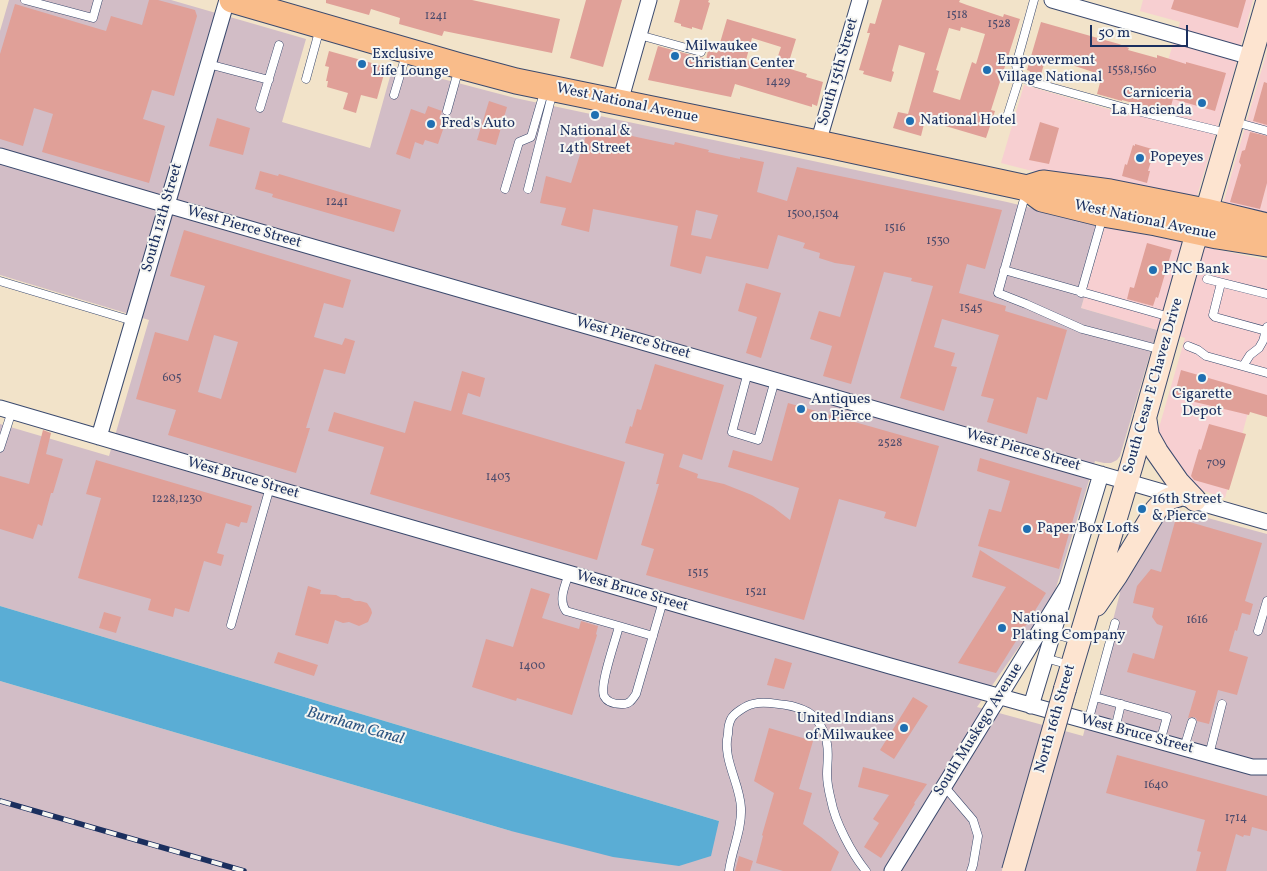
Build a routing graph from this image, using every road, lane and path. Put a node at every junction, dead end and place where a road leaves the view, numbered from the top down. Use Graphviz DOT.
graph roads {
  1 [pos="25,0"];
  2 [pos="98,0"];
  3 [pos="227,0"];
  4 [pos="232,0"];
  5 [pos="649,0"];
  6 [pos="860,0"];
  7 [pos="1034,0"];
  8 [pos="1052,0"];
  9 [pos="1267,2"];
  10 [pos="320,26"];
  11 [pos="638,35"];
  12 [pos="279,46"];
  13 [pos="407,50"];
  14 [pos="702,52"];
  15 [pos="1251,56"];
  16 [pos="208,64"];
  17 [pos="460,66"];
  18 [pos="1020,76"];
  19 [pos="306,79"];
  20 [pos="269,80"];
  21 [pos="550,88"];
  22 [pos="394,96"];
  23 [pos="620,102"];
  24 [pos="260,108"];
  25 [pos="447,110"];
  26 [pos="1006,120"];
  27 [pos="1231,127"];
  28 [pos="1267,131"];
  29 [pos="818,143"];
  30 [pos="0,156"];
  31 [pos="1027,188"];
  32 [pos="505,189"];
  33 [pos="528,189"];
  34 [pos="1107,203"];
  35 [pos="167,205"];
  36 [pos="1201,222"];
  37 [pos="1267,226"];
  38 [pos="1267,244"];
  39 [pos="1004,270"];
  40 [pos="1207,279"];
  41 [pos="0,281"];
  42 [pos="1221,282"];
  43 [pos="1080,292"];
  44 [pos="1267,294"];
  45 [pos="1173,318"];
  46 [pos="133,321"];
  47 [pos="1266,329"];
  48 [pos="1188,346"];
  49 [pos="1164,350"];
  50 [pos="1243,366"];
  51 [pos="748,372"];
  52 [pos="1266,373"];
  53 [pos="775,380"];
  54 [pos="6,409"];
  55 [pos="1145,416"];
  56 [pos="99,437"];
  57 [pos="0,448"];
  58 [pos="1100,474"];
  59 [pos="270,487"];
  60 [pos="1123,492"];
  61 [pos="1186,498"];
  62 [pos="1267,522"];
  63 [pos="568,574"];
  64 [pos="1066,588"];
  65 [pos="663,601"];
  66 [pos="1267,601"];
  67 [pos="1116,624"];
  68 [pos="231,625"];
  69 [pos="619,626"];
  70 [pos="1080,631"];
  71 [pos="1258,631"];
  72 [pos="1053,634"];
  73 [pos="653,636"];
  74 [pos="1046,658"];
  75 [pos="1070,665"];
  76 [pos="999,697"];
  77 [pos="1095,697"];
  78 [pos="1122,704"];
  79 [pos="1222,704"];
  80 [pos="1031,706"];
  81 [pos="1088,722"];
  82 [pos="1192,722"];
  83 [pos="1115,729"];
  84 [pos="1160,742"];
  85 [pos="1184,748"];
  86 [pos="1208,755"];
  87 [pos="1267,768"];
  88 [pos="944,786"];
  89 [pos="729,871"];
  90 [pos="866,871"];
  91 [pos="892,871"];
  92 [pos="971,871"];
  93 [pos="1013,871"];
  1 -- 2 [label="lane"];
  3 -- 16 [label="street, South 12th Street"];
  4 -- 10 [label="main road, West National Avenue"];
  5 -- 11 [label="street"];
  6 -- 29 [label="street, South 15th Street"];
  7 -- 18 [label="lane"];
  8 -- 15 [label="street"];
  9 -- 15 [label="main road, South Cesar E Chavez Drive"];
  10 -- 13 [label="main road, West National Avenue"];
  10 -- 19 [label="lane"];
  11 -- 14 [label="lane"];
  11 -- 23 [label="street"];
  12 -- 20 [label="lane"];
  13 -- 17 [label="main road, West National Avenue"];
  13 -- 22 [label="lane"];
  15 -- 27 [label="main road, South Cesar E Chavez Drive"];
  16 -- 20 [label="lane"];
  16 -- 35 [label="street, South 12th Street"];
  17 -- 21 [label="main road, West National Avenue"];
  17 -- 25 [label="lane"];
  18 -- 26 [label="lane"];
  18 -- 27 [label="lane"];
  20 -- 24 [label="lane"];
  21 -- 23 [label="main road, West National Avenue"];
  21 -- 32 [label="lane"];
  21 -- 33 [label="lane"];
  23 -- 29 [label="main road, West National Avenue"];
  27 -- 28 [label="lane"];
  27 -- 36 [label="main road, South Cesar E Chavez Drive"];
  29 -- 31 [label="main road, West National Avenue"];
  30 -- 35 [label="street, West Pierce Street"];
  31 -- 34 [label="main road, West National Avenue"];
  31 -- 39 [label="lane"];
  34 -- 36 [label="main road, West National Avenue"];
  34 -- 43 [label="lane"];
  35 -- 46 [label="street, South 12th Street"];
  35 -- 51 [label="street, West Pierce Street"];
  36 -- 37 [label="main road, West National Avenue"];
  36 -- 38 [label="main road, West National Avenue"];
  36 -- 45 [label="main road, South Cesar E Chavez Drive"];
  39 -- 43 [label="lane"];
  39 -- 49 [label="lane"];
  40 -- 42 [label="lane"];
  41 -- 46 [label="lane"];
  42 -- 44 [label="lane"];
  42 -- 47 [label="lane"];
  43 -- 45 [label="lane"];
  45 -- 49 [label="main road, South Cesar E Chavez Drive"];
  46 -- 56 [label="street, South 12th Street"];
  47 -- 50 [label="lane"];
  48 -- 50 [label="lane"];
  49 -- 55 [label="main road, South Cesar E Chavez Drive"];
  50 -- 52 [label="lane"];
  51 -- 53 [label="street, West Pierce Street"];
  51 -- 53 [label="lane"];
  53 -- 58 [label="street, West Pierce Street"];
  54 -- 56 [label="street, West Bruce Street"];
  54 -- 57 [label="lane"];
  55 -- 60 [label="main road, South Cesar E Chavez Drive"];
  55 -- 61 [label="main road"];
  56 -- 59 [label="street, West Bruce Street"];
  58 -- 60 [label="street, West Pierce Street"];
  58 -- 64 [label="street, South Muskego Avenue"];
  59 -- 63 [label="street, West Bruce Street"];
  59 -- 68 [label="lane"];
  60 -- 61 [label="street, West Pierce Street"];
  60 -- 70 [label="main road, North 16th Street"];
  61 -- 62 [label="street, West Pierce Street"];
  61 -- 70 [label="main road"];
  63 -- 65 [label="street, West Bruce Street"];
  63 -- 69 [label="lane"];
  64 -- 72 [label="street, South Muskego Avenue"];
  64 -- 76 [label="street, South Muskego Avenue"];
  65 -- 73 [label="lane"];
  65 -- 76 [label="street, West Bruce Street"];
  66 -- 71 [label="lane"];
  67 -- 77 [label="lane"];
  69 -- 73 [label="lane"];
  69 -- 73 [label="lane"];
  70 -- 72 [label="lane"];
  70 -- 93 [label="main road, North 16th Street, bridge"];
  72 -- 74 [label="street, South Muskego Avenue"];
  74 -- 75 [label="lane"];
  74 -- 80 [label="street, South Muskego Avenue"];
  76 -- 80 [label="street, West Bruce Street"];
  76 -- 88 [label="street, South Muskego Avenue"];
  77 -- 78 [label="lane"];
  77 -- 81 [label="lane"];
  78 -- 83 [label="lane"];
  78 -- 84 [label="lane"];
  79 -- 86 [label="lane"];
  80 -- 81 [label="street, West Bruce Street"];
  81 -- 83 [label="street, West Bruce Street"];
  82 -- 85 [label="lane"];
  83 -- 84 [label="street, West Bruce Street"];
  84 -- 85 [label="street, West Bruce Street"];
  85 -- 86 [label="street, West Bruce Street"];
  86 -- 87 [label="street, West Bruce Street"];
  88 -- 91 [label="street, South Muskego Avenue"];
  88 -- 92 [label="lane"];
  89 -- 90 [label="lane"];
}
